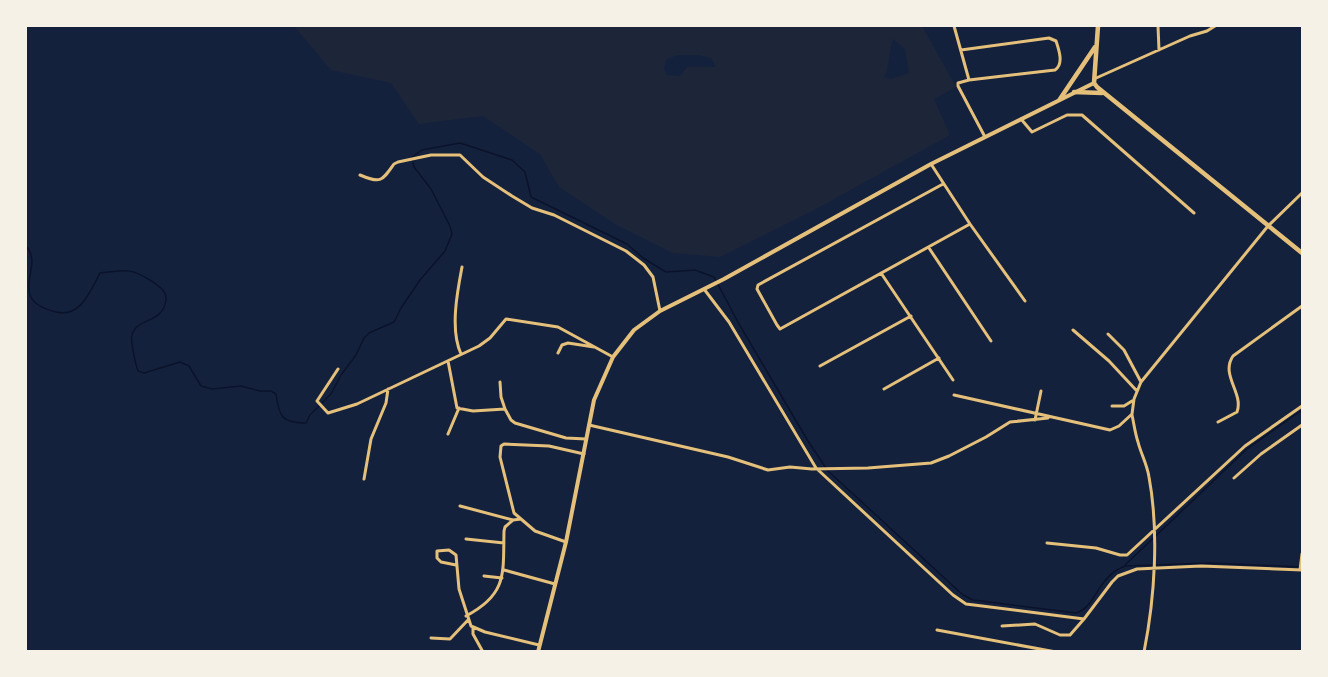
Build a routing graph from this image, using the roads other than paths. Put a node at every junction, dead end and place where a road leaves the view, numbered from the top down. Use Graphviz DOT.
graph roads {
  1 [pos="954,26"];
  2 [pos="1098,26"];
  3 [pos="1158,26"];
  4 [pos="1215,26"];
  5 [pos="1096,45"];
  6 [pos="961,50"];
  7 [pos="1159,50"];
  8 [pos="969,80"];
  9 [pos="1094,81"];
  10 [pos="1074,92"];
  11 [pos="1104,94"];
  12 [pos="1060,99"];
  13 [pos="1021,119"];
  14 [pos="985,137"];
  15 [pos="931,164"];
  16 [pos="360,174"];
  17 [pos="942,184"];
  18 [pos="1302,193"];
  19 [pos="1194,213"];
  20 [pos="970,224"];
  21 [pos="1268,226"];
  22 [pos="929,248"];
  23 [pos="1302,253"];
  24 [pos="462,267"];
  25 [pos="881,273"];
  26 [pos="704,288"];
  27 [pos="1026,301"];
  28 [pos="1302,306"];
  29 [pos="660,311"];
  30 [pos="911,316"];
  31 [pos="1074,330"];
  32 [pos="1107,334"];
  33 [pos="991,341"];
  34 [pos="596,347"];
  35 [pos="558,353"];
  36 [pos="461,354"];
  37 [pos="613,357"];
  38 [pos="939,358"];
  39 [pos="448,361"];
  40 [pos="820,366"];
  41 [pos="338,369"];
  42 [pos="953,380"];
  43 [pos="500,382"];
  44 [pos="1141,382"];
  45 [pos="388,389"];
  46 [pos="884,389"];
  47 [pos="1136,390"];
  48 [pos="1041,391"];
  49 [pos="954,395"];
  50 [pos="1134,399"];
  51 [pos="1112,406"];
  52 [pos="1302,406"];
  53 [pos="459,408"];
  54 [pos="505,409"];
  55 [pos="1036,413"];
  56 [pos="1132,414"];
  57 [pos="1048,418"];
  58 [pos="1035,420"];
  59 [pos="1218,422"];
  60 [pos="588,425"];
  61 [pos="1302,425"];
  62 [pos="448,434"];
  63 [pos="586,439"];
  64 [pos="584,454"];
  65 [pos="816,468"];
  66 [pos="1234,478"];
  67 [pos="364,479"];
  68 [pos="460,506"];
  69 [pos="521,519"];
  70 [pos="513,520"];
  71 [pos="1154,534"];
  72 [pos="466,539"];
  73 [pos="566,542"];
  74 [pos="504,543"];
  75 [pos="1047,543"];
  76 [pos="1302,554"];
  77 [pos="456,565"];
  78 [pos="1154,566"];
  79 [pos="1301,569"];
  80 [pos="504,570"];
  81 [pos="484,576"];
  82 [pos="502,578"];
  83 [pos="555,584"];
  84 [pos="467,618"];
  85 [pos="1083,619"];
  86 [pos="1002,626"];
  87 [pos="473,628"];
  88 [pos="937,630"];
  89 [pos="431,638"];
  90 [pos="540,645"];
  91 [pos="483,651"];
  92 [pos="538,651"];
  93 [pos="1056,651"];
  94 [pos="1144,651"];
  1 -- 6 [label="street"];
  2 -- 5 [label="main road"];
  3 -- 7 [label="street"];
  4 -- 7 [label="street"];
  5 -- 9 [label="main road"];
  5 -- 12 [label="main road"];
  6 -- 8 [label="street"];
  6 -- 8 [label="street"];
  7 -- 9 [label="street"];
  8 -- 14 [label="street"];
  9 -- 10 [label="main road"];
  9 -- 11 [label="main road"];
  10 -- 11 [label="main road"];
  10 -- 12 [label="main road"];
  11 -- 21 [label="main road"];
  12 -- 13 [label="main road"];
  13 -- 14 [label="main road"];
  13 -- 19 [label="street"];
  14 -- 15 [label="main road"];
  15 -- 17 [label="street"];
  15 -- 26 [label="main road"];
  16 -- 29 [label="street"];
  17 -- 20 [label="street"];
  17 -- 25 [label="street"];
  18 -- 21 [label="street"];
  20 -- 22 [label="street"];
  20 -- 27 [label="street"];
  21 -- 23 [label="main road"];
  21 -- 44 [label="street"];
  22 -- 25 [label="street"];
  22 -- 33 [label="street"];
  24 -- 36 [label="street"];
  25 -- 30 [label="street"];
  26 -- 29 [label="main road"];
  26 -- 65 [label="street"];
  28 -- 59 [label="street"];
  29 -- 37 [label="main road"];
  30 -- 38 [label="street"];
  30 -- 40 [label="street"];
  31 -- 47 [label="street"];
  32 -- 44 [label="street"];
  34 -- 35 [label="street"];
  34 -- 36 [label="street"];
  34 -- 37 [label="street"];
  36 -- 39 [label="street"];
  37 -- 60 [label="main road"];
  38 -- 42 [label="street"];
  38 -- 46 [label="street"];
  39 -- 45 [label="street"];
  39 -- 53 [label="street"];
  41 -- 45 [label="street"];
  43 -- 54 [label="street"];
  44 -- 47 [label="street"];
  45 -- 67 [label="street"];
  47 -- 50 [label="street"];
  48 -- 55 [label="street"];
  49 -- 55 [label="street"];
  50 -- 51 [label="street"];
  50 -- 56 [label="street"];
  52 -- 71 [label="street"];
  53 -- 54 [label="street"];
  53 -- 62 [label="street"];
  54 -- 63 [label="street"];
  55 -- 57 [label="street"];
  55 -- 58 [label="street"];
  56 -- 57 [label="street"];
  56 -- 71 [label="street"];
  57 -- 58 [label="street"];
  58 -- 65 [label="street"];
  60 -- 63 [label="main road"];
  60 -- 65 [label="street"];
  61 -- 66 [label="street"];
  63 -- 64 [label="main road"];
  64 -- 69 [label="street"];
  64 -- 73 [label="main road"];
  65 -- 85 [label="street"];
  68 -- 70 [label="street"];
  69 -- 70 [label="street"];
  69 -- 73 [label="street"];
  70 -- 74 [label="street"];
  71 -- 75 [label="street"];
  71 -- 78 [label="street"];
  72 -- 74 [label="street"];
  73 -- 83 [label="main road"];
  74 -- 80 [label="street"];
  76 -- 79 [label="street"];
  77 -- 77 [label="street"];
  77 -- 84 [label="street"];
  78 -- 79 [label="street"];
  78 -- 85 [label="street"];
  78 -- 94 [label="street"];
  80 -- 82 [label="street"];
  80 -- 83 [label="street"];
  81 -- 82 [label="street"];
  82 -- 84 [label="street"];
  83 -- 90 [label="main road"];
  84 -- 87 [label="street"];
  84 -- 89 [label="street"];
  85 -- 86 [label="street"];
  87 -- 90 [label="street"];
  87 -- 91 [label="street"];
  88 -- 93 [label="street"];
  90 -- 92 [label="main road"];
}
